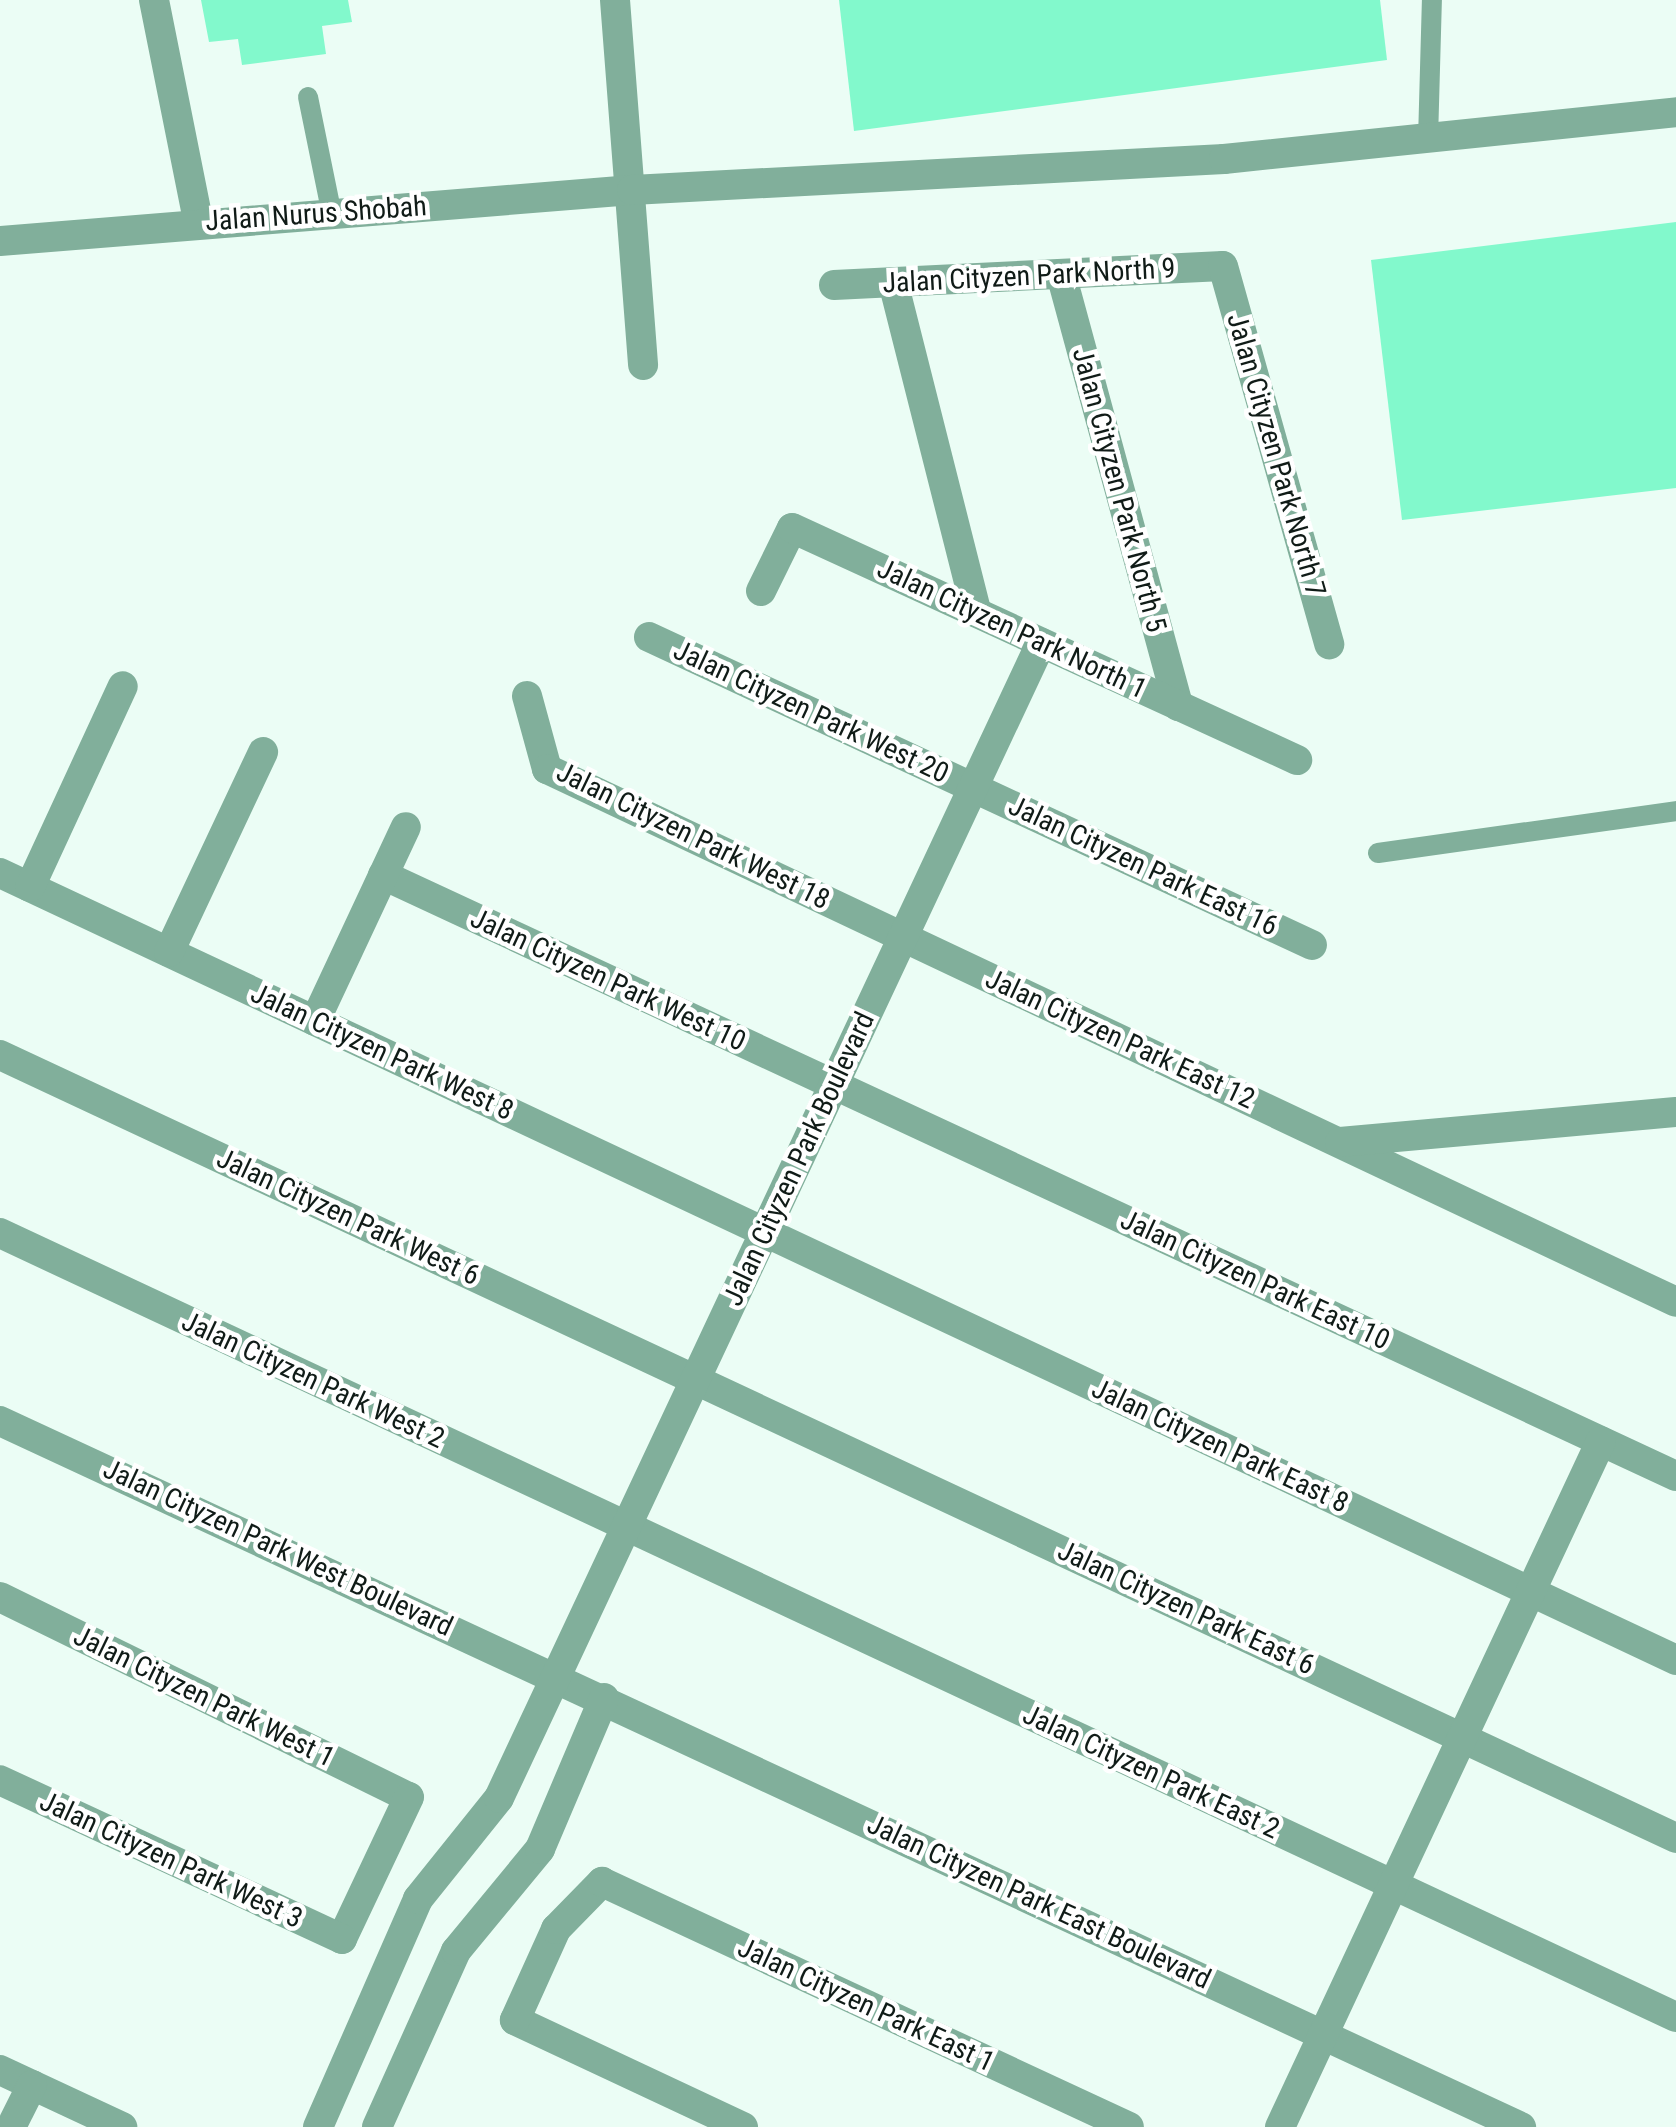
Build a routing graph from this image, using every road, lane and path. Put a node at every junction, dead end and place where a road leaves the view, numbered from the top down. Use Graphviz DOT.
graph roads {
  1 [pos="154,0"];
  2 [pos="614,0"];
  3 [pos="1432,0"];
  4 [pos="308,97"];
  5 [pos="1676,112"];
  6 [pos="1428,140"];
  7 [pos="632,190"];
  8 [pos="332,215"];
  9 [pos="198,221"];
  10 [pos="0,241"];
  11 [pos="1223,266"];
  12 [pos="1061,274"];
  13 [pos="893,282"];
  14 [pos="834,285"];
  15 [pos="643,365"];
  16 [pos="761,591"];
  17 [pos="978,613"];
  18 [pos="649,637"];
  19 [pos="1041,643"];
  20 [pos="1329,644"];
  21 [pos="124,686"];
  22 [pos="528,696"];
  23 [pos="1178,706"];
  24 [pos="263,752"];
  25 [pos="1296,760"];
  26 [pos="973,788"];
  27 [pos="1676,811"];
  28 [pos="406,826"];
  29 [pos="1378,853"];
  30 [pos="0,873"];
  31 [pos="383,875"];
  32 [pos="30,887"];
  33 [pos="903,937"];
  34 [pos="1312,945"];
  35 [pos="168,952"];
  36 [pos="315,1020"];
  37 [pos="0,1054"];
  38 [pos="834,1085"];
  39 [pos="1676,1112"];
  40 [pos="1337,1142"];
  41 [pos="765,1232"];
  42 [pos="0,1233"];
  43 [pos="1676,1302"];
  44 [pos="695,1380"];
  45 [pos="0,1421"];
  46 [pos="1601,1442"];
  47 [pos="1676,1476"];
  48 [pos="627,1526"];
  49 [pos="1531,1592"];
  50 [pos="0,1597"];
  51 [pos="1676,1660"];
  52 [pos="557,1676"];
  53 [pos="604,1698"];
  54 [pos="1462,1738"];
  55 [pos="0,1780"];
  56 [pos="1676,1838"];
  57 [pos="1394,1884"];
  58 [pos="342,1939"];
  59 [pos="1676,2017"];
  60 [pos="1324,2035"];
  61 [pos="0,2070"];
  62 [pos="32,2086"];
  63 [pos="11,2127"];
  64 [pos="122,2127"];
  65 [pos="318,2127"];
  66 [pos="377,2127"];
  67 [pos="744,2127"];
  68 [pos="1129,2127"];
  69 [pos="1280,2127"];
  70 [pos="1522,2127"];
  1 -- 9 [label="street"];
  2 -- 7 [label="street"];
  3 -- 6 [label="lane"];
  4 -- 8 [label="lane"];
  5 -- 6 [label="street, Jalan Nurus Shobah"];
  6 -- 7 [label="street, Jalan Nurus Shobah"];
  7 -- 8 [label="street, Jalan Nurus Shobah"];
  7 -- 15 [label="street"];
  8 -- 9 [label="street, Jalan Nurus Shobah"];
  9 -- 10 [label="street, Jalan Nurus Shobah"];
  11 -- 12 [label="street, Jalan Cityzen Park North 9"];
  11 -- 20 [label="street, Jalan Cityzen Park North 7"];
  12 -- 13 [label="street, Jalan Cityzen Park North 9"];
  12 -- 23 [label="street, Jalan Cityzen Park North 5"];
  13 -- 14 [label="street, Jalan Cityzen Park North 9"];
  13 -- 17 [label="street"];
  16 -- 17 [label="street, Jalan Cityzen Park North 1"];
  17 -- 19 [label="street, Jalan Cityzen Park North 1"];
  18 -- 26 [label="street, Jalan Cityzen Park West 20"];
  19 -- 23 [label="street, Jalan Cityzen Park North 1"];
  19 -- 26 [label="street, Jalan Cityzen Park Boulevard"];
  21 -- 32 [label="street"];
  22 -- 33 [label="street, Jalan Cityzen Park West 18"];
  23 -- 25 [label="street, Jalan Cityzen Park North 1"];
  24 -- 35 [label="street"];
  26 -- 33 [label="street, Jalan Cityzen Park Boulevard"];
  26 -- 34 [label="street, Jalan Cityzen Park East 16"];
  27 -- 29 [label="lane"];
  28 -- 31 [label="street"];
  30 -- 32 [label="street, Jalan Cityzen Park West 8"];
  31 -- 36 [label="street"];
  31 -- 38 [label="street, Jalan Cityzen Park West 10"];
  32 -- 35 [label="street, Jalan Cityzen Park West 8"];
  33 -- 38 [label="street, Jalan Cityzen Park Boulevard"];
  33 -- 40 [label="street, Jalan Cityzen Park East 12"];
  35 -- 36 [label="street, Jalan Cityzen Park West 8"];
  36 -- 41 [label="street, Jalan Cityzen Park West 8"];
  37 -- 44 [label="street, Jalan Cityzen Park West 6"];
  38 -- 41 [label="street, Jalan Cityzen Park Boulevard"];
  38 -- 46 [label="street, Jalan Cityzen Park East 10"];
  39 -- 40 [label="street"];
  40 -- 43 [label="street, Jalan Cityzen Park East 12"];
  41 -- 44 [label="street, Jalan Cityzen Park Boulevard"];
  41 -- 49 [label="street, Jalan Cityzen Park East 8"];
  42 -- 48 [label="street, Jalan Cityzen Park West 2"];
  44 -- 48 [label="street, Jalan Cityzen Park Boulevard"];
  44 -- 54 [label="street, Jalan Cityzen Park East 6"];
  45 -- 52 [label="street, Jalan Cityzen Park West Boulevard"];
  46 -- 47 [label="street, Jalan Cityzen Park East 10"];
  46 -- 49 [label="street"];
  48 -- 52 [label="street, Jalan Cityzen Park Boulevard"];
  48 -- 57 [label="street, Jalan Cityzen Park East 2"];
  49 -- 51 [label="street, Jalan Cityzen Park East 8"];
  49 -- 54 [label="street"];
  50 -- 58 [label="street, Jalan Cityzen Park West 1"];
  52 -- 53 [label="street, Jalan Cityzen Park East Boulevard"];
  52 -- 65 [label="street, Jalan Cityzen Park Boulevard"];
  53 -- 60 [label="street, Jalan Cityzen Park East Boulevard"];
  53 -- 66 [label="street"];
  54 -- 56 [label="street, Jalan Cityzen Park East 6"];
  54 -- 57 [label="street"];
  55 -- 58 [label="street, Jalan Cityzen Park West 3"];
  57 -- 59 [label="street, Jalan Cityzen Park East 2"];
  57 -- 60 [label="street"];
  60 -- 69 [label="street"];
  60 -- 70 [label="street, Jalan Cityzen Park East Boulevard"];
  61 -- 62 [label="street"];
  62 -- 63 [label="street"];
  62 -- 64 [label="street"];
  67 -- 68 [label="street, Jalan Cityzen Park East 1"];
}
